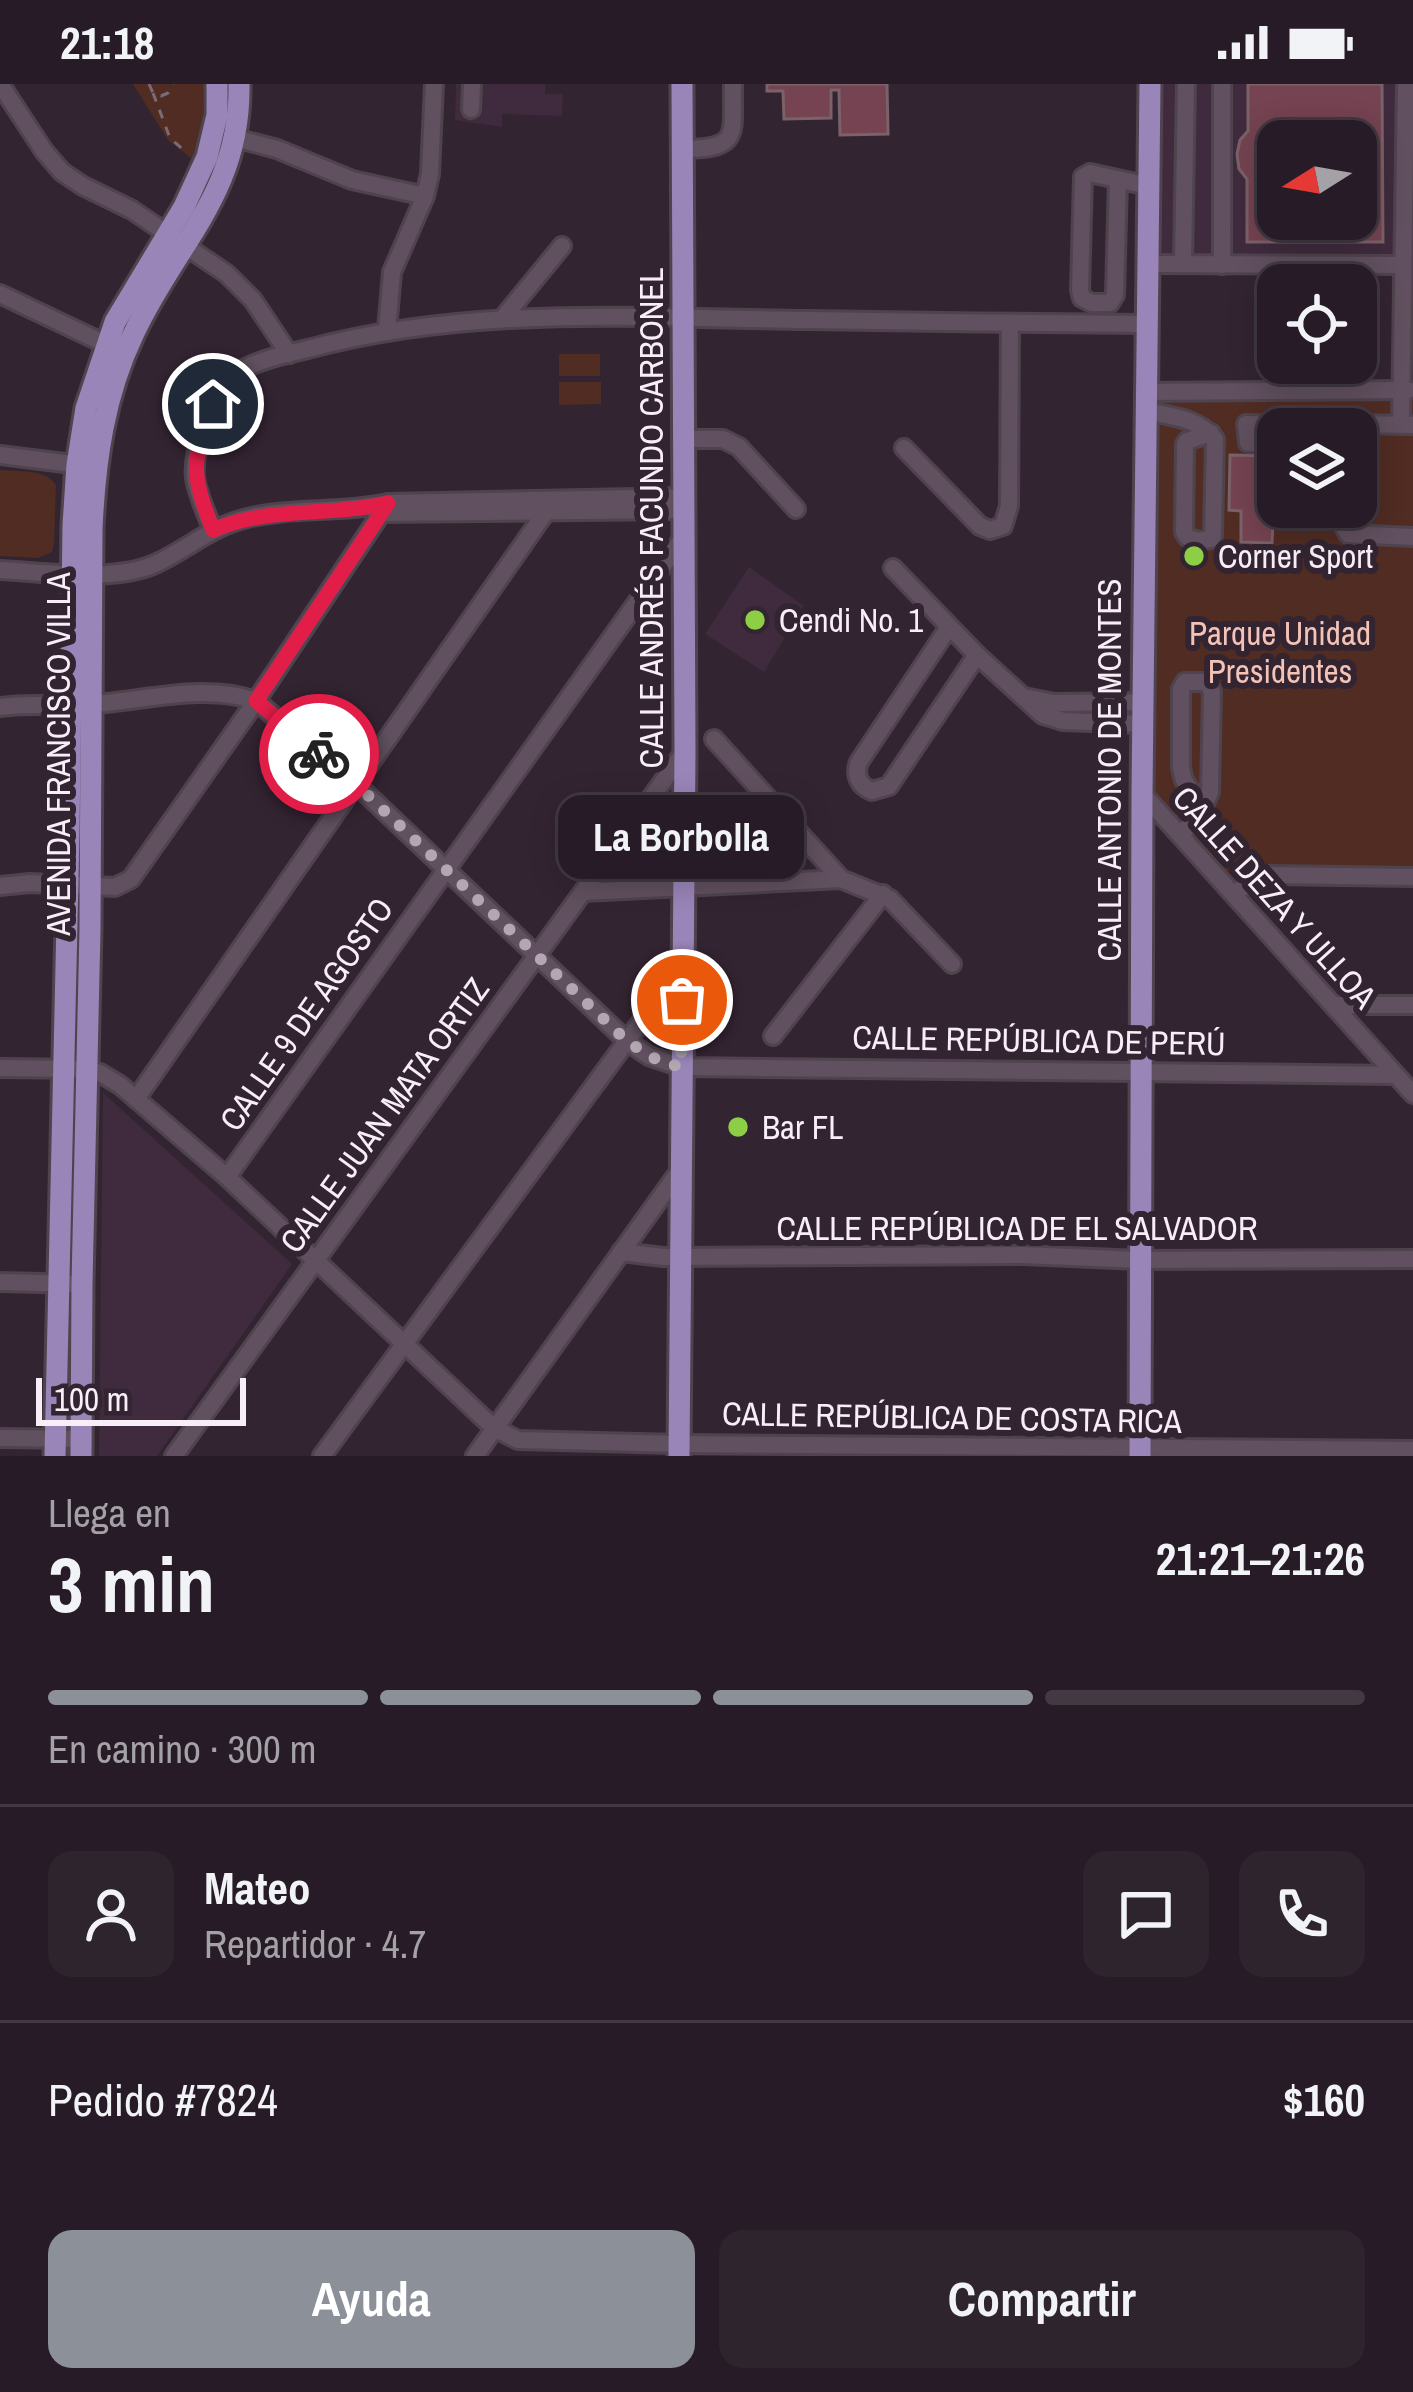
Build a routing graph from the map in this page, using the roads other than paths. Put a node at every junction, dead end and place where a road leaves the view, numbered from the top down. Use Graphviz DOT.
graph roads {
  1 [pos="0,84"];
  2 [pos="217,84"];
  3 [pos="239,84"];
  4 [pos="434,84"];
  5 [pos="472,84"];
  6 [pos="682,84"];
  7 [pos="734,84"];
  8 [pos="1150,84"];
  9 [pos="1186,84"];
  10 [pos="1222,84"];
  11 [pos="1406,84"];
  12 [pos="471,109"];
  13 [pos="235,138"];
  14 [pos="682,149"];
  15 [pos="1118,179"];
  16 [pos="1149,186"];
  17 [pos="425,196"];
  18 [pos="1184,239"];
  19 [pos="1222,239"];
  20 [pos="178,240"];
  21 [pos="562,246"];
  22 [pos="1148,264"];
  23 [pos="1183,264"];
  24 [pos="1222,265"];
  25 [pos="1402,265"];
  26 [pos="0,294"];
  27 [pos="1092,303"];
  28 [pos="503,318"];
  29 [pos="684,319"];
  30 [pos="1010,323"];
  31 [pos="1090,323"];
  32 [pos="1146,324"];
  33 [pos="387,330"];
  34 [pos="115,349"];
  35 [pos="289,353"];
  36 [pos="1407,390"];
  37 [pos="1299,391"];
  38 [pos="1145,402"];
  39 [pos="1299,408"];
  40 [pos="1377,424"];
  41 [pos="1257,425"];
  42 [pos="1407,425"];
  43 [pos="1211,433"];
  44 [pos="685,439"];
  45 [pos="1257,443"];
  46 [pos="904,448"];
  47 [pos="0,455"];
  48 [pos="87,466"];
  49 [pos="685,503"];
  50 [pos="550,507"];
  51 [pos="377,509"];
  52 [pos="796,509"];
  53 [pos="1345,528"];
  54 [pos="213,530"];
  55 [pos="685,535"];
  56 [pos="1413,537"];
  57 [pos="893,568"];
  58 [pos="0,570"];
  59 [pos="82,573"];
  60 [pos="949,627"];
  61 [pos="977,655"];
  62 [pos="256,701"];
  63 [pos="81,704"];
  64 [pos="0,707"];
  65 [pos="1143,713"];
  66 [pos="714,739"];
  67 [pos="685,751"];
  68 [pos="357,785"];
  69 [pos="1142,793"];
  70 [pos="1202,810"];
  71 [pos="1181,835"];
  72 [pos="445,869"];
  73 [pos="1413,878"];
  74 [pos="841,879"];
  75 [pos="79,885"];
  76 [pos="0,886"];
  77 [pos="683,889"];
  78 [pos="584,892"];
  79 [pos="883,894"];
  80 [pos="1235,894"];
  81 [pos="537,956"];
  82 [pos="952,964"];
  83 [pos="682,966"];
  84 [pos="1333,1005"];
  85 [pos="1413,1005"];
  86 [pos="773,1036"];
  87 [pos="628,1042"];
  88 [pos="681,1067"];
  89 [pos="0,1068"];
  90 [pos="75,1068"];
  91 [pos="1140,1073"];
  92 [pos="1395,1075"];
  93 [pos="1413,1094"];
  94 [pos="136,1099"];
  95 [pos="681,1169"];
  96 [pos="227,1177"];
  97 [pos="621,1252"];
  98 [pos="681,1257"];
  99 [pos="1413,1259"];
  100 [pos="316,1260"];
  101 [pos="1140,1260"];
  102 [pos="0,1282"];
  103 [pos="70,1284"];
  104 [pos="406,1344"];
  105 [pos="494,1428"];
  106 [pos="0,1438"];
  107 [pos="81,1447"];
  108 [pos="56,1448"];
  109 [pos="679,1450"];
  110 [pos="1413,1450"];
  111 [pos="1140,1452"];
  112 [pos="174,1456"];
  113 [pos="322,1456"];
  114 [pos="475,1456"];
  1 -- 20 [label="street"];
  2 -- 20 [label="main road, AVENIDA FRANCISCO VILLA"];
  3 -- 13 [label="main road, AVENIDA FRANCISCO VILLA"];
  4 -- 17 [label="street"];
  5 -- 12 [label="street"];
  6 -- 14 [label="main road, CALLE ANDRÉS FACUNDO CARBONEL"];
  7 -- 14 [label="street"];
  8 -- 16 [label="main road, CALLE ANTONIO DE MONTES"];
  9 -- 18 [label="street"];
  10 -- 19 [label="street"];
  11 -- 25 [label="street"];
  13 -- 17 [label="street"];
  13 -- 20 [label="main road, AVENIDA FRANCISCO VILLA"];
  14 -- 29 [label="main road, CALLE ANDRÉS FACUNDO CARBONEL"];
  15 -- 16 [label="street"];
  15 -- 27 [label="street"];
  15 -- 27 [label="street"];
  16 -- 22 [label="main road, CALLE ANTONIO DE MONTES"];
  17 -- 33 [label="street"];
  18 -- 19 [label="street"];
  18 -- 23 [label="street"];
  19 -- 24 [label="street"];
  20 -- 34 [label="main road, AVENIDA FRANCISCO VILLA"];
  20 -- 35 [label="street"];
  21 -- 28 [label="street"];
  22 -- 23 [label="street"];
  22 -- 32 [label="main road, CALLE ANTONIO DE MONTES"];
  23 -- 24 [label="street"];
  24 -- 25 [label="street"];
  25 -- 36 [label="street"];
  26 -- 34 [label="street"];
  27 -- 31 [label="street"];
  28 -- 29 [label="street"];
  28 -- 33 [label="street"];
  29 -- 30 [label="street"];
  29 -- 44 [label="main road, CALLE ANDRÉS FACUNDO CARBONEL"];
  30 -- 31 [label="street"];
  30 -- 46 [label="street"];
  31 -- 32 [label="street"];
  32 -- 38 [label="main road, CALLE ANTONIO DE MONTES"];
  33 -- 35 [label="street"];
  34 -- 48 [label="main road, AVENIDA FRANCISCO VILLA"];
  35 -- 54 [label="street"];
  36 -- 37 [label="street"];
  36 -- 42 [label="street"];
  37 -- 38 [label="street"];
  37 -- 39 [label="street"];
  38 -- 43 [label="street"];
  38 -- 65 [label="main road, CALLE ANTONIO DE MONTES"];
  40 -- 42 [label="street"];
  41 -- 45 [label="street"];
  43 -- 43 [label="street"];
  44 -- 49 [label="main road, CALLE ANDRÉS FACUNDO CARBONEL"];
  44 -- 52 [label="street"];
  47 -- 48 [label="street"];
  48 -- 59 [label="main road, AVENIDA FRANCISCO VILLA"];
  49 -- 50 [label="street"];
  49 -- 55 [label="main road, CALLE ANDRÉS FACUNDO CARBONEL"];
  50 -- 51 [label="street"];
  50 -- 68 [label="street"];
  51 -- 54 [label="street"];
  51 -- 62 [label="street"];
  53 -- 56 [label="street"];
  54 -- 59 [label="street"];
  55 -- 67 [label="main road, CALLE ANDRÉS FACUNDO CARBONEL"];
  55 -- 72 [label="street, CALLE 9 DE AGOSTO"];
  57 -- 60 [label="street"];
  58 -- 59 [label="street"];
  59 -- 63 [label="main road, AVENIDA FRANCISCO VILLA"];
  60 -- 61 [label="street"];
  60 -- 61 [label="street"];
  61 -- 65 [label="street"];
  62 -- 63 [label="street"];
  62 -- 68 [label="street"];
  62 -- 75 [label="street"];
  63 -- 64 [label="street"];
  63 -- 75 [label="main road, AVENIDA FRANCISCO VILLA"];
  65 -- 69 [label="main road, CALLE ANTONIO DE MONTES"];
  66 -- 74 [label="street"];
  67 -- 77 [label="main road, CALLE ANDRÉS FACUNDO CARBONEL"];
  67 -- 78 [label="street, CALLE JUAN MATA ORTIZ"];
  68 -- 72 [label="street"];
  68 -- 94 [label="street"];
  69 -- 71 [label="street, CALLE DEZA Y ULLOA"];
  69 -- 91 [label="main road, CALLE ANTONIO DE MONTES"];
  70 -- 70 [label="street"];
  70 -- 71 [label="street"];
  71 -- 80 [label="street, CALLE DEZA Y ULLOA"];
  72 -- 81 [label="street"];
  72 -- 96 [label="street, CALLE 9 DE AGOSTO"];
  73 -- 80 [label="street"];
  74 -- 77 [label="street"];
  74 -- 79 [label="street"];
  75 -- 76 [label="street"];
  75 -- 90 [label="main road, AVENIDA FRANCISCO VILLA"];
  77 -- 78 [label="street"];
  77 -- 83 [label="main road, CALLE ANDRÉS FACUNDO CARBONEL"];
  78 -- 81 [label="street, CALLE JUAN MATA ORTIZ"];
  79 -- 82 [label="street"];
  79 -- 86 [label="street"];
  80 -- 84 [label="street, CALLE DEZA Y ULLOA"];
  81 -- 87 [label="street"];
  81 -- 100 [label="street, CALLE JUAN MATA ORTIZ"];
  83 -- 87 [label="street"];
  83 -- 88 [label="main road, CALLE ANDRÉS FACUNDO CARBONEL"];
  84 -- 85 [label="street"];
  84 -- 92 [label="street, CALLE DEZA Y ULLOA"];
  87 -- 88 [label="street"];
  87 -- 104 [label="street"];
  88 -- 91 [label="street, CALLE REPÚBLICA DE PERÚ"];
  88 -- 95 [label="main road, CALLE ANDRÉS FACUNDO CARBONEL"];
  89 -- 90 [label="street"];
  90 -- 94 [label="street"];
  90 -- 103 [label="main road, AVENIDA FRANCISCO VILLA"];
  91 -- 92 [label="street, CALLE REPÚBLICA DE PERÚ"];
  91 -- 101 [label="main road, CALLE ANTONIO DE MONTES"];
  92 -- 93 [label="street, CALLE DEZA Y ULLOA"];
  94 -- 96 [label="street"];
  95 -- 97 [label="street"];
  95 -- 98 [label="main road, CALLE ANDRÉS FACUNDO CARBONEL"];
  96 -- 100 [label="street"];
  97 -- 98 [label="street, CALLE REPÚBLICA DE EL SALVADOR"];
  97 -- 105 [label="street"];
  98 -- 101 [label="street, CALLE REPÚBLICA DE EL SALVADOR"];
  98 -- 109 [label="main road, CALLE ANDRÉS FACUNDO CARBONEL"];
  99 -- 101 [label="street, CALLE REPÚBLICA DE EL SALVADOR"];
  100 -- 104 [label="street"];
  100 -- 112 [label="street, CALLE JUAN MATA ORTIZ"];
  101 -- 111 [label="main road, CALLE ANTONIO DE MONTES"];
  102 -- 103 [label="street"];
  103 -- 107 [label="main road, AVENIDA FRANCISCO VILLA"];
  103 -- 108 [label="main road, AVENIDA FRANCISCO VILLA"];
  104 -- 105 [label="street"];
  104 -- 113 [label="street"];
  105 -- 109 [label="street, CALLE REPÚBLICA DE COSTA RICA"];
  105 -- 114 [label="street"];
  106 -- 108 [label="street"];
  107 -- 108 [label="street"];
  109 -- 111 [label="street, CALLE REPÚBLICA DE COSTA RICA"];
  110 -- 111 [label="street, CALLE REPÚBLICA DE COSTA RICA"];
}
